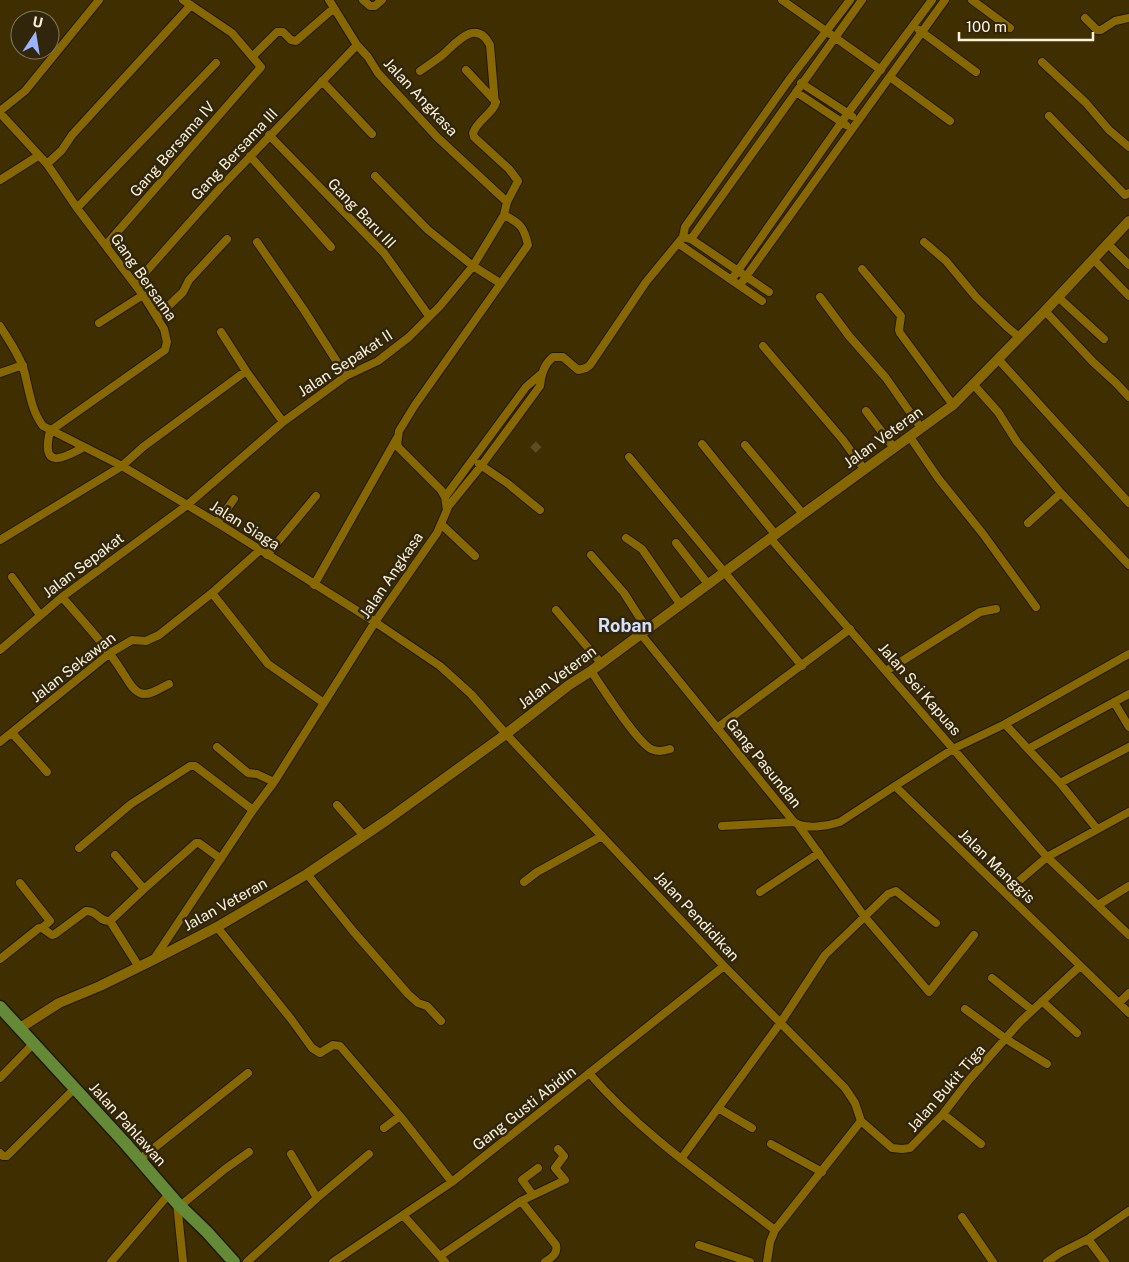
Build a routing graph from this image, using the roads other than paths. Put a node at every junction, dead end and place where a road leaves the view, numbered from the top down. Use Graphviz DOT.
graph roads {
  1 [pos="99,0"];
  2 [pos="183,0"];
  3 [pos="363,0"];
  4 [pos="382,0"];
  5 [pos="782,0"];
  6 [pos="850,0"];
  7 [pos="862,0"];
  8 [pos="932,0"];
  9 [pos="945,0"];
  10 [pos="972,0"];
  11 [pos="331,2"];
  12 [pos="192,5"];
  13 [pos="1085,18"];
  14 [pos="1129,18"];
  15 [pos="913,26"];
  16 [pos="1010,28"];
  17 [pos="826,32"];
  18 [pos="923,32"];
  19 [pos="834,38"];
  20 [pos="357,45"];
  21 [pos="253,56"];
  22 [pos="1042,62"];
  23 [pos="216,63"];
  24 [pos="466,70"];
  25 [pos="881,70"];
  26 [pos="420,71"];
  27 [pos="976,72"];
  28 [pos="890,77"];
  29 [pos="789,80"];
  30 [pos="322,81"];
  31 [pos="799,87"];
  32 [pos="496,102"];
  33 [pos="0,112"];
  34 [pos="848,113"];
  35 [pos="1049,116"];
  36 [pos="858,120"];
  37 [pos="950,121"];
  38 [pos="842,122"];
  39 [pos="851,129"];
  40 [pos="372,134"];
  41 [pos="269,136"];
  42 [pos="1129,147"];
  43 [pos="38,156"];
  44 [pos="250,156"];
  45 [pos="47,164"];
  46 [pos="375,176"];
  47 [pos="0,180"];
  48 [pos="1129,193"];
  49 [pos="507,202"];
  50 [pos="77,208"];
  51 [pos="504,215"];
  52 [pos="1129,222"];
  53 [pos="227,239"];
  54 [pos="684,240"];
  55 [pos="257,242"];
  56 [pos="924,242"];
  57 [pos="1108,244"];
  58 [pos="106,245"];
  59 [pos="331,248"];
  60 [pos="1093,258"];
  61 [pos="1129,265"];
  62 [pos="472,266"];
  63 [pos="738,270"];
  64 [pos="862,270"];
  65 [pos="746,276"];
  66 [pos="732,279"];
  67 [pos="500,283"];
  68 [pos="135,284"];
  69 [pos="740,285"];
  70 [pos="768,292"];
  71 [pos="143,295"];
  72 [pos="1129,296"];
  73 [pos="820,297"];
  74 [pos="1058,297"];
  75 [pos="762,301"];
  76 [pos="1045,311"];
  77 [pos="430,316"];
  78 [pos="157,317"];
  79 [pos="99,323"];
  80 [pos="0,326"];
  81 [pos="221,332"];
  82 [pos="1019,336"];
  83 [pos="1104,339"];
  84 [pos="763,346"];
  85 [pos="998,359"];
  86 [pos="23,365"];
  87 [pos="246,371"];
  88 [pos="0,373"];
  89 [pos="542,374"];
  90 [pos="346,376"];
  91 [pos="973,384"];
  92 [pos="1129,397"];
  93 [pos="954,406"];
  94 [pos="866,411"];
  95 [pos="283,422"];
  96 [pos="921,428"];
  97 [pos="50,430"];
  98 [pos="398,437"];
  99 [pos="910,437"];
  100 [pos="702,444"];
  101 [pos="746,445"];
  102 [pos="84,448"];
  103 [pos="894,448"];
  104 [pos="629,456"];
  105 [pos="473,460"];
  106 [pos="122,466"];
  107 [pos="481,466"];
  108 [pos="864,469"];
  109 [pos="1061,493"];
  110 [pos="316,496"];
  111 [pos="445,497"];
  112 [pos="234,499"];
  113 [pos="1129,503"];
  114 [pos="186,506"];
  115 [pos="447,508"];
  116 [pos="540,510"];
  117 [pos="803,514"];
  118 [pos="217,523"];
  119 [pos="1028,523"];
  120 [pos="441,524"];
  121 [pos="773,536"];
  122 [pos="626,538"];
  123 [pos="0,540"];
  124 [pos="676,543"];
  125 [pos="264,553"];
  126 [pos="591,555"];
  127 [pos="475,556"];
  128 [pos="1129,565"];
  129 [pos="724,572"];
  130 [pos="12,577"];
  131 [pos="708,584"];
  132 [pos="314,585"];
  133 [pos="212,593"];
  134 [pos="62,597"];
  135 [pos="680,604"];
  136 [pos="1036,607"];
  137 [pos="996,609"];
  138 [pos="556,610"];
  139 [pos="40,615"];
  140 [pos="375,622"];
  141 [pos="850,629"];
  142 [pos="644,631"];
  143 [pos="0,650"];
  144 [pos="110,653"];
  145 [pos="1129,654"];
  146 [pos="601,663"];
  147 [pos="802,666"];
  148 [pos="886,670"];
  149 [pos="591,671"];
  150 [pos="169,684"];
  151 [pos="1129,694"];
  152 [pos="1114,702"];
  153 [pos="324,703"];
  154 [pos="1005,724"];
  155 [pos="1129,727"];
  156 [pos="717,728"];
  157 [pos="12,733"];
  158 [pos="506,734"];
  159 [pos="0,742"];
  160 [pos="217,747"];
  161 [pos="1129,747"];
  162 [pos="953,749"];
  163 [pos="1028,749"];
  164 [pos="670,750"];
  165 [pos="47,772"];
  166 [pos="274,782"];
  167 [pos="1060,783"];
  168 [pos="895,786"];
  169 [pos="337,806"];
  170 [pos="253,810"];
  171 [pos="1129,812"];
  172 [pos="797,824"];
  173 [pos="722,826"];
  174 [pos="1097,829"];
  175 [pos="364,836"];
  176 [pos="602,836"];
  177 [pos="79,848"];
  178 [pos="819,853"];
  179 [pos="115,855"];
  180 [pos="1047,857"];
  181 [pos="221,859"];
  182 [pos="307,874"];
  183 [pos="524,882"];
  184 [pos="20,883"];
  185 [pos="1129,886"];
  186 [pos="144,889"];
  187 [pos="760,892"];
  188 [pos="1006,893"];
  189 [pos="1098,905"];
  190 [pos="864,916"];
  191 [pos="110,921"];
  192 [pos="936,923"];
  193 [pos="217,927"];
  194 [pos="42,928"];
  195 [pos="1129,935"];
  196 [pos="974,936"];
  197 [pos="0,958"];
  198 [pos="153,960"];
  199 [pos="724,966"];
  200 [pos="1080,966"];
  201 [pos="139,967"];
  202 [pos="992,978"];
  203 [pos="1129,993"];
  204 [pos="1042,1001"];
  205 [pos="1119,1004"];
  206 [pos="0,1007"];
  207 [pos="965,1009"];
  208 [pos="1032,1010"];
  209 [pos="1129,1013"];
  210 [pos="441,1022"];
  211 [pos="780,1022"];
  212 [pos="20,1028"];
  213 [pos="1077,1033"];
  214 [pos="1006,1039"];
  215 [pos="33,1044"];
  216 [pos="1047,1064"];
  217 [pos="248,1073"];
  218 [pos="589,1074"];
  219 [pos="0,1078"];
  220 [pos="74,1089"];
  221 [pos="718,1108"];
  222 [pos="943,1114"];
  223 [pos="400,1116"];
  224 [pos="861,1121"];
  225 [pos="384,1128"];
  226 [pos="752,1128"];
  227 [pos="771,1144"];
  228 [pos="981,1144"];
  229 [pos="558,1149"];
  230 [pos="249,1152"];
  231 [pos="0,1153"];
  232 [pos="291,1154"];
  233 [pos="369,1154"];
  234 [pos="681,1159"];
  235 [pos="139,1160"];
  236 [pos="538,1168"];
  237 [pos="822,1172"];
  238 [pos="452,1182"];
  239 [pos="533,1195"];
  240 [pos="318,1198"];
  241 [pos="176,1201"];
  242 [pos="521,1201"];
  243 [pos="1129,1211"];
  244 [pos="403,1215"];
  245 [pos="962,1218"];
  246 [pos="775,1230"];
  247 [pos="1088,1239"];
  248 [pos="699,1245"];
  249 [pos="443,1259"];
  250 [pos="112,1262"];
  251 [pos="184,1262"];
  252 [pos="234,1262"];
  253 [pos="247,1262"];
  254 [pos="333,1262"];
  255 [pos="545,1262"];
  256 [pos="750,1262"];
  257 [pos="767,1262"];
  258 [pos="993,1262"];
  259 [pos="1047,1262"];
  260 [pos="1105,1262"];
  1 -- 33 [label="street"];
  2 -- 12 [label="street"];
  3 -- 4 [label="street"];
  5 -- 17 [label="street"];
  6 -- 17 [label="street"];
  7 -- 19 [label="street"];
  8 -- 15 [label="street"];
  9 -- 18 [label="street"];
  10 -- 16 [label="street"];
  11 -- 20 [label="street, Jalan Angkasa"];
  11 -- 21 [label="street"];
  12 -- 21 [label="street"];
  12 -- 45 [label="street"];
  13 -- 14 [label="street"];
  15 -- 18 [label="street"];
  15 -- 25 [label="street"];
  17 -- 19 [label="street"];
  17 -- 29 [label="street"];
  18 -- 27 [label="street"];
  18 -- 28 [label="street"];
  19 -- 25 [label="street"];
  19 -- 31 [label="street"];
  20 -- 30 [label="street, Gang Bersama III"];
  20 -- 49 [label="street, Jalan Angkasa"];
  21 -- 58 [label="street, Gang Bersama IV"];
  22 -- 42 [label="street"];
  23 -- 50 [label="street"];
  24 -- 32 [label="street"];
  25 -- 34 [label="street"];
  26 -- 32 [label="street"];
  28 -- 36 [label="street"];
  28 -- 37 [label="street"];
  29 -- 31 [label="street"];
  29 -- 54 [label="street"];
  30 -- 40 [label="street"];
  30 -- 41 [label="street, Gang Bersama III"];
  31 -- 34 [label="street"];
  31 -- 38 [label="street"];
  31 -- 54 [label="street"];
  32 -- 49 [label="street, Jalan Sepakat II"];
  33 -- 43 [label="street, Gang Bersama"];
  34 -- 36 [label="street"];
  34 -- 38 [label="street"];
  35 -- 48 [label="street"];
  36 -- 39 [label="street"];
  38 -- 39 [label="street"];
  38 -- 63 [label="street"];
  39 -- 65 [label="street"];
  41 -- 44 [label="street, Gang Bersama III"];
  41 -- 77 [label="street, Gang Baru III"];
  43 -- 45 [label="street, Gang Bersama"];
  43 -- 47 [label="street"];
  44 -- 59 [label="street"];
  44 -- 68 [label="street, Gang Bersama III"];
  45 -- 50 [label="street, Gang Bersama"];
  46 -- 62 [label="street"];
  49 -- 51 [label="street, Jalan Sepakat II"];
  50 -- 58 [label="street, Gang Bersama"];
  51 -- 62 [label="street, Jalan Sepakat II"];
  51 -- 67 [label="street"];
  52 -- 57 [label="street, Jalan Veteran"];
  53 -- 78 [label="street"];
  54 -- 63 [label="street"];
  54 -- 66 [label="street"];
  54 -- 89 [label="street"];
  55 -- 90 [label="street"];
  56 -- 82 [label="street"];
  57 -- 60 [label="street, Jalan Veteran"];
  57 -- 61 [label="street"];
  58 -- 68 [label="street, Gang Bersama"];
  60 -- 72 [label="street"];
  60 -- 74 [label="street, Jalan Veteran"];
  62 -- 67 [label="street"];
  62 -- 77 [label="street, Jalan Sepakat II"];
  63 -- 65 [label="street"];
  63 -- 66 [label="street"];
  64 -- 93 [label="street"];
  65 -- 69 [label="street"];
  65 -- 70 [label="street"];
  66 -- 69 [label="street"];
  67 -- 98 [label="street"];
  68 -- 71 [label="street, Gang Bersama"];
  69 -- 75 [label="street"];
  71 -- 78 [label="street, Gang Bersama"];
  71 -- 79 [label="street"];
  73 -- 96 [label="street"];
  74 -- 76 [label="street, Jalan Veteran"];
  74 -- 83 [label="street"];
  76 -- 82 [label="street, Jalan Veteran"];
  76 -- 92 [label="street"];
  77 -- 90 [label="street, Jalan Sepakat II"];
  78 -- 97 [label="street, Gang Bersama"];
  80 -- 86 [label="street, Jalan Siaga"];
  81 -- 87 [label="street"];
  82 -- 85 [label="street, Jalan Veteran"];
  84 -- 108 [label="street"];
  85 -- 91 [label="street, Jalan Veteran"];
  85 -- 113 [label="street"];
  86 -- 88 [label="street"];
  86 -- 97 [label="street, Jalan Siaga"];
  87 -- 95 [label="street"];
  87 -- 106 [label="street"];
  89 -- 105 [label="street"];
  89 -- 107 [label="street"];
  90 -- 95 [label="street, Jalan Sepakat II"];
  91 -- 93 [label="street, Jalan Veteran"];
  91 -- 109 [label="street"];
  93 -- 96 [label="street, Jalan Veteran"];
  94 -- 103 [label="street"];
  95 -- 114 [label="street, Jalan Sepakat II"];
  96 -- 99 [label="street, Jalan Veteran"];
  97 -- 102 [label="street, Jalan Siaga"];
  97 -- 102 [label="street"];
  98 -- 111 [label="street"];
  98 -- 132 [label="street"];
  99 -- 103 [label="street, Jalan Veteran"];
  99 -- 136 [label="street"];
  100 -- 121 [label="street, Jalan Sei Kapuas"];
  101 -- 117 [label="street"];
  102 -- 106 [label="street, Jalan Siaga"];
  103 -- 108 [label="street, Jalan Veteran"];
  104 -- 129 [label="street"];
  105 -- 107 [label="street"];
  105 -- 111 [label="street"];
  106 -- 114 [label="street, Jalan Siaga"];
  106 -- 123 [label="street"];
  107 -- 115 [label="street"];
  107 -- 116 [label="street"];
  108 -- 117 [label="street, Jalan Veteran"];
  109 -- 119 [label="street"];
  109 -- 128 [label="street"];
  110 -- 125 [label="street, Jalan Sekawan"];
  111 -- 115 [label="street"];
  112 -- 118 [label="street"];
  114 -- 118 [label="street, Jalan Siaga"];
  114 -- 134 [label="street, Jalan Sepakat"];
  115 -- 120 [label="street, Jalan Angkasa"];
  117 -- 121 [label="street, Jalan Veteran"];
  118 -- 125 [label="street, Jalan Siaga"];
  120 -- 127 [label="street"];
  120 -- 140 [label="street, Jalan Angkasa"];
  121 -- 129 [label="street, Jalan Veteran"];
  121 -- 141 [label="street, Jalan Sei Kapuas"];
  122 -- 135 [label="street"];
  124 -- 131 [label="street"];
  125 -- 132 [label="street, Jalan Siaga"];
  125 -- 133 [label="street, Jalan Sekawan"];
  126 -- 142 [label="street, Gang Pasundan"];
  129 -- 131 [label="street, Jalan Veteran"];
  129 -- 147 [label="street"];
  130 -- 139 [label="street"];
  131 -- 135 [label="street, Jalan Veteran"];
  132 -- 140 [label="street, Jalan Siaga"];
  133 -- 144 [label="street, Jalan Sekawan"];
  133 -- 153 [label="street"];
  134 -- 139 [label="street, Jalan Sepakat"];
  134 -- 144 [label="street"];
  135 -- 142 [label="street, Jalan Veteran"];
  137 -- 148 [label="street"];
  138 -- 146 [label="street"];
  139 -- 143 [label="street, Jalan Sepakat"];
  140 -- 153 [label="street, Jalan Angkasa"];
  140 -- 158 [label="street, Jalan Siaga"];
  141 -- 147 [label="street"];
  141 -- 148 [label="street, Jalan Sei Kapuas"];
  142 -- 146 [label="street, Jalan Veteran"];
  142 -- 156 [label="street, Gang Pasundan"];
  144 -- 150 [label="street"];
  144 -- 157 [label="street, Jalan Sekawan"];
  145 -- 154 [label="street"];
  146 -- 149 [label="street, Jalan Veteran"];
  147 -- 156 [label="street"];
  148 -- 162 [label="street, Jalan Sei Kapuas"];
  149 -- 158 [label="street, Jalan Veteran"];
  149 -- 164 [label="street"];
  151 -- 152 [label="street"];
  152 -- 155 [label="street"];
  152 -- 163 [label="street"];
  153 -- 166 [label="street, Jalan Angkasa"];
  154 -- 162 [label="street"];
  154 -- 163 [label="street"];
  156 -- 172 [label="street, Gang Pasundan"];
  157 -- 159 [label="street, Jalan Sekawan"];
  157 -- 165 [label="street"];
  158 -- 175 [label="street, Jalan Veteran"];
  158 -- 176 [label="street, Jalan Pendidikan"];
  160 -- 166 [label="street"];
  161 -- 167 [label="street"];
  162 -- 168 [label="street"];
  162 -- 180 [label="street, Jalan Sei Kapuas"];
  163 -- 167 [label="street"];
  166 -- 170 [label="street, Jalan Angkasa"];
  167 -- 174 [label="street"];
  168 -- 172 [label="street, Gang Pasundan"];
  168 -- 188 [label="street, Jalan Manggis"];
  169 -- 175 [label="street"];
  170 -- 177 [label="street"];
  170 -- 181 [label="street, Jalan Angkasa"];
  171 -- 174 [label="street"];
  172 -- 173 [label="street"];
  172 -- 178 [label="street"];
  174 -- 180 [label="street"];
  175 -- 182 [label="street, Jalan Veteran"];
  176 -- 183 [label="street"];
  176 -- 199 [label="street, Jalan Pendidikan"];
  178 -- 187 [label="street"];
  178 -- 190 [label="street"];
  179 -- 186 [label="street"];
  180 -- 188 [label="street"];
  180 -- 189 [label="street, Jalan Sei Kapuas"];
  181 -- 186 [label="street"];
  181 -- 198 [label="street, Jalan Angkasa"];
  182 -- 193 [label="street, Jalan Veteran"];
  182 -- 210 [label="street"];
  184 -- 194 [label="street"];
  185 -- 189 [label="street"];
  186 -- 191 [label="street"];
  188 -- 200 [label="street, Jalan Manggis"];
  189 -- 195 [label="street, Jalan Sei Kapuas"];
  190 -- 192 [label="street"];
  190 -- 196 [label="street"];
  190 -- 211 [label="street"];
  191 -- 194 [label="street"];
  191 -- 201 [label="street"];
  193 -- 198 [label="street, Jalan Veteran"];
  193 -- 223 [label="street"];
  194 -- 197 [label="street"];
  198 -- 201 [label="street, Jalan Veteran"];
  199 -- 211 [label="street, Jalan Pendidikan"];
  199 -- 218 [label="street, Gang Gusti Abidin"];
  200 -- 204 [label="street, Jalan Bukit Tiga"];
  200 -- 205 [label="street, Jalan Manggis"];
  201 -- 212 [label="street, Jalan Veteran"];
  202 -- 208 [label="street"];
  203 -- 205 [label="street"];
  204 -- 208 [label="street, Jalan Bukit Tiga"];
  204 -- 213 [label="street"];
  205 -- 209 [label="street, Jalan Manggis"];
  206 -- 212 [label="main road, Jalan Pahlawan"];
  207 -- 214 [label="street"];
  208 -- 214 [label="street, Jalan Bukit Tiga"];
  211 -- 221 [label="street"];
  211 -- 224 [label="street, Jalan Pendidikan"];
  212 -- 215 [label="main road, Jalan Pahlawan"];
  214 -- 216 [label="street"];
  214 -- 222 [label="street, Jalan Bukit Tiga"];
  215 -- 219 [label="street"];
  215 -- 220 [label="main road, Jalan Pahlawan"];
  217 -- 235 [label="street"];
  218 -- 234 [label="street"];
  218 -- 238 [label="street, Gang Gusti Abidin"];
  220 -- 231 [label="street"];
  220 -- 235 [label="main road, Jalan Pahlawan"];
  221 -- 226 [label="street"];
  221 -- 234 [label="street"];
  222 -- 224 [label="street, Jalan Bukit Tiga"];
  222 -- 228 [label="street"];
  223 -- 225 [label="street"];
  223 -- 238 [label="street"];
  224 -- 237 [label="street"];
  227 -- 237 [label="street"];
  229 -- 239 [label="street"];
  230 -- 241 [label="street"];
  232 -- 240 [label="street"];
  233 -- 240 [label="street"];
  234 -- 246 [label="street"];
  235 -- 241 [label="main road, Jalan Pahlawan"];
  236 -- 239 [label="street"];
  237 -- 246 [label="street"];
  238 -- 244 [label="street, Gang Gusti Abidin"];
  239 -- 242 [label="street"];
  240 -- 253 [label="street"];
  241 -- 250 [label="street"];
  241 -- 251 [label="street"];
  241 -- 252 [label="main road, Jalan Pahlawan"];
  242 -- 249 [label="street"];
  242 -- 255 [label="street"];
  243 -- 247 [label="street"];
  244 -- 249 [label="street"];
  244 -- 254 [label="street, Gang Gusti Abidin"];
  245 -- 258 [label="street"];
  246 -- 257 [label="street"];
  247 -- 259 [label="street"];
  247 -- 260 [label="street"];
  248 -- 256 [label="street"];
}
